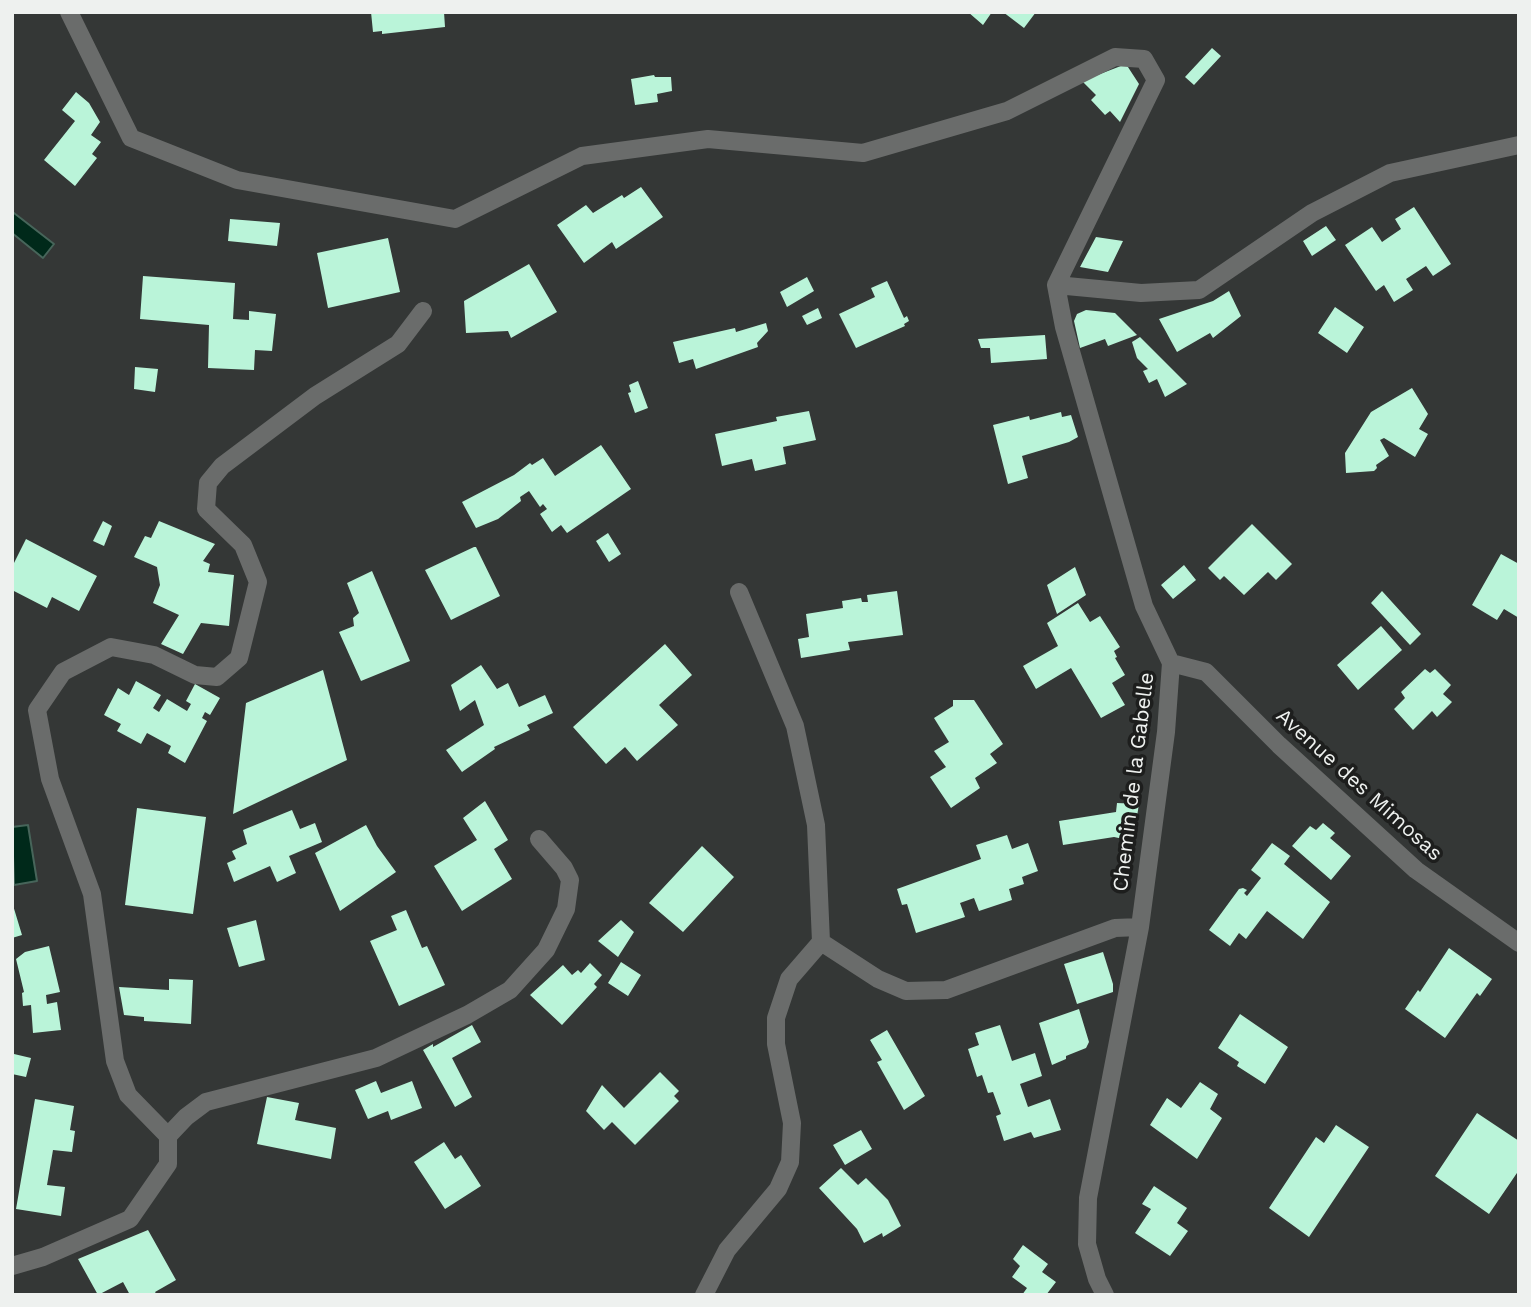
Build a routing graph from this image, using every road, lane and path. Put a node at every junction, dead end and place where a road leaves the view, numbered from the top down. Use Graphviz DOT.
graph roads {
  1 [pos="69,12"];
  2 [pos="1519,145"];
  3 [pos="1056,285"];
  4 [pos="423,311"];
  5 [pos="740,592"];
  6 [pos="1171,663"];
  7 [pos="539,839"];
  8 [pos="1140,927"];
  9 [pos="821,943"];
  10 [pos="1519,943"];
  11 [pos="168,1136"];
  12 [pos="12,1266"];
  13 [pos="704,1295"];
  14 [pos="1105,1295"];
  1 -- 3 [label="street"];
  2 -- 3 [label="street"];
  3 -- 6 [label="street, Chemin de la Gabelle"];
  4 -- 11 [label="street"];
  5 -- 9 [label="street"];
  6 -- 8 [label="street, Chemin de la Gabelle"];
  6 -- 10 [label="street, Avenue des Mimosas"];
  7 -- 11 [label="street"];
  8 -- 9 [label="street"];
  8 -- 14 [label="street, Chemin de la Gabelle"];
  9 -- 13 [label="street"];
  11 -- 12 [label="street"];
}
